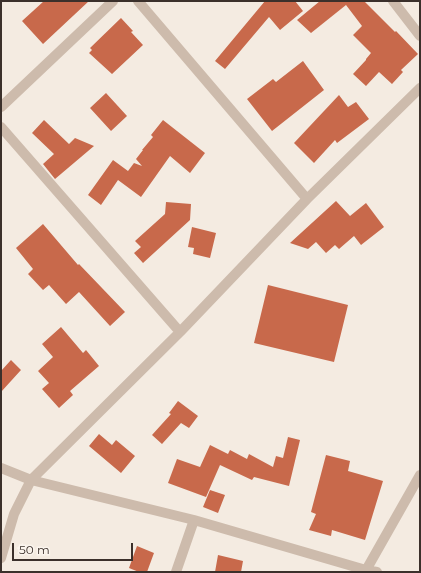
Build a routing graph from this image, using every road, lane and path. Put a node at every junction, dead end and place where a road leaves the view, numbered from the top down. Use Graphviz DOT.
graph roads {
  1 [pos="113,1"];
  2 [pos="138,1"];
  3 [pos="393,1"];
  4 [pos="420,36"];
  5 [pos="420,88"];
  6 [pos="1,107"];
  7 [pos="1,127"];
  8 [pos="307,199"];
  9 [pos="180,332"];
  10 [pos="1,468"];
  11 [pos="420,475"];
  12 [pos="31,480"];
  13 [pos="194,520"];
  14 [pos="1,558"];
  15 [pos="366,571"];
  16 [pos="176,572"];
  17 [pos="377,572"];
  1 -- 6 [label="street"];
  2 -- 8 [label="street"];
  3 -- 4 [label="street"];
  5 -- 8 [label="street"];
  7 -- 9 [label="street"];
  8 -- 9 [label="street"];
  9 -- 12 [label="street"];
  10 -- 12 [label="street"];
  11 -- 15 [label="street"];
  12 -- 13 [label="street"];
  12 -- 14 [label="street"];
  13 -- 15 [label="street"];
  13 -- 16 [label="street"];
  15 -- 17 [label="street"];
}
